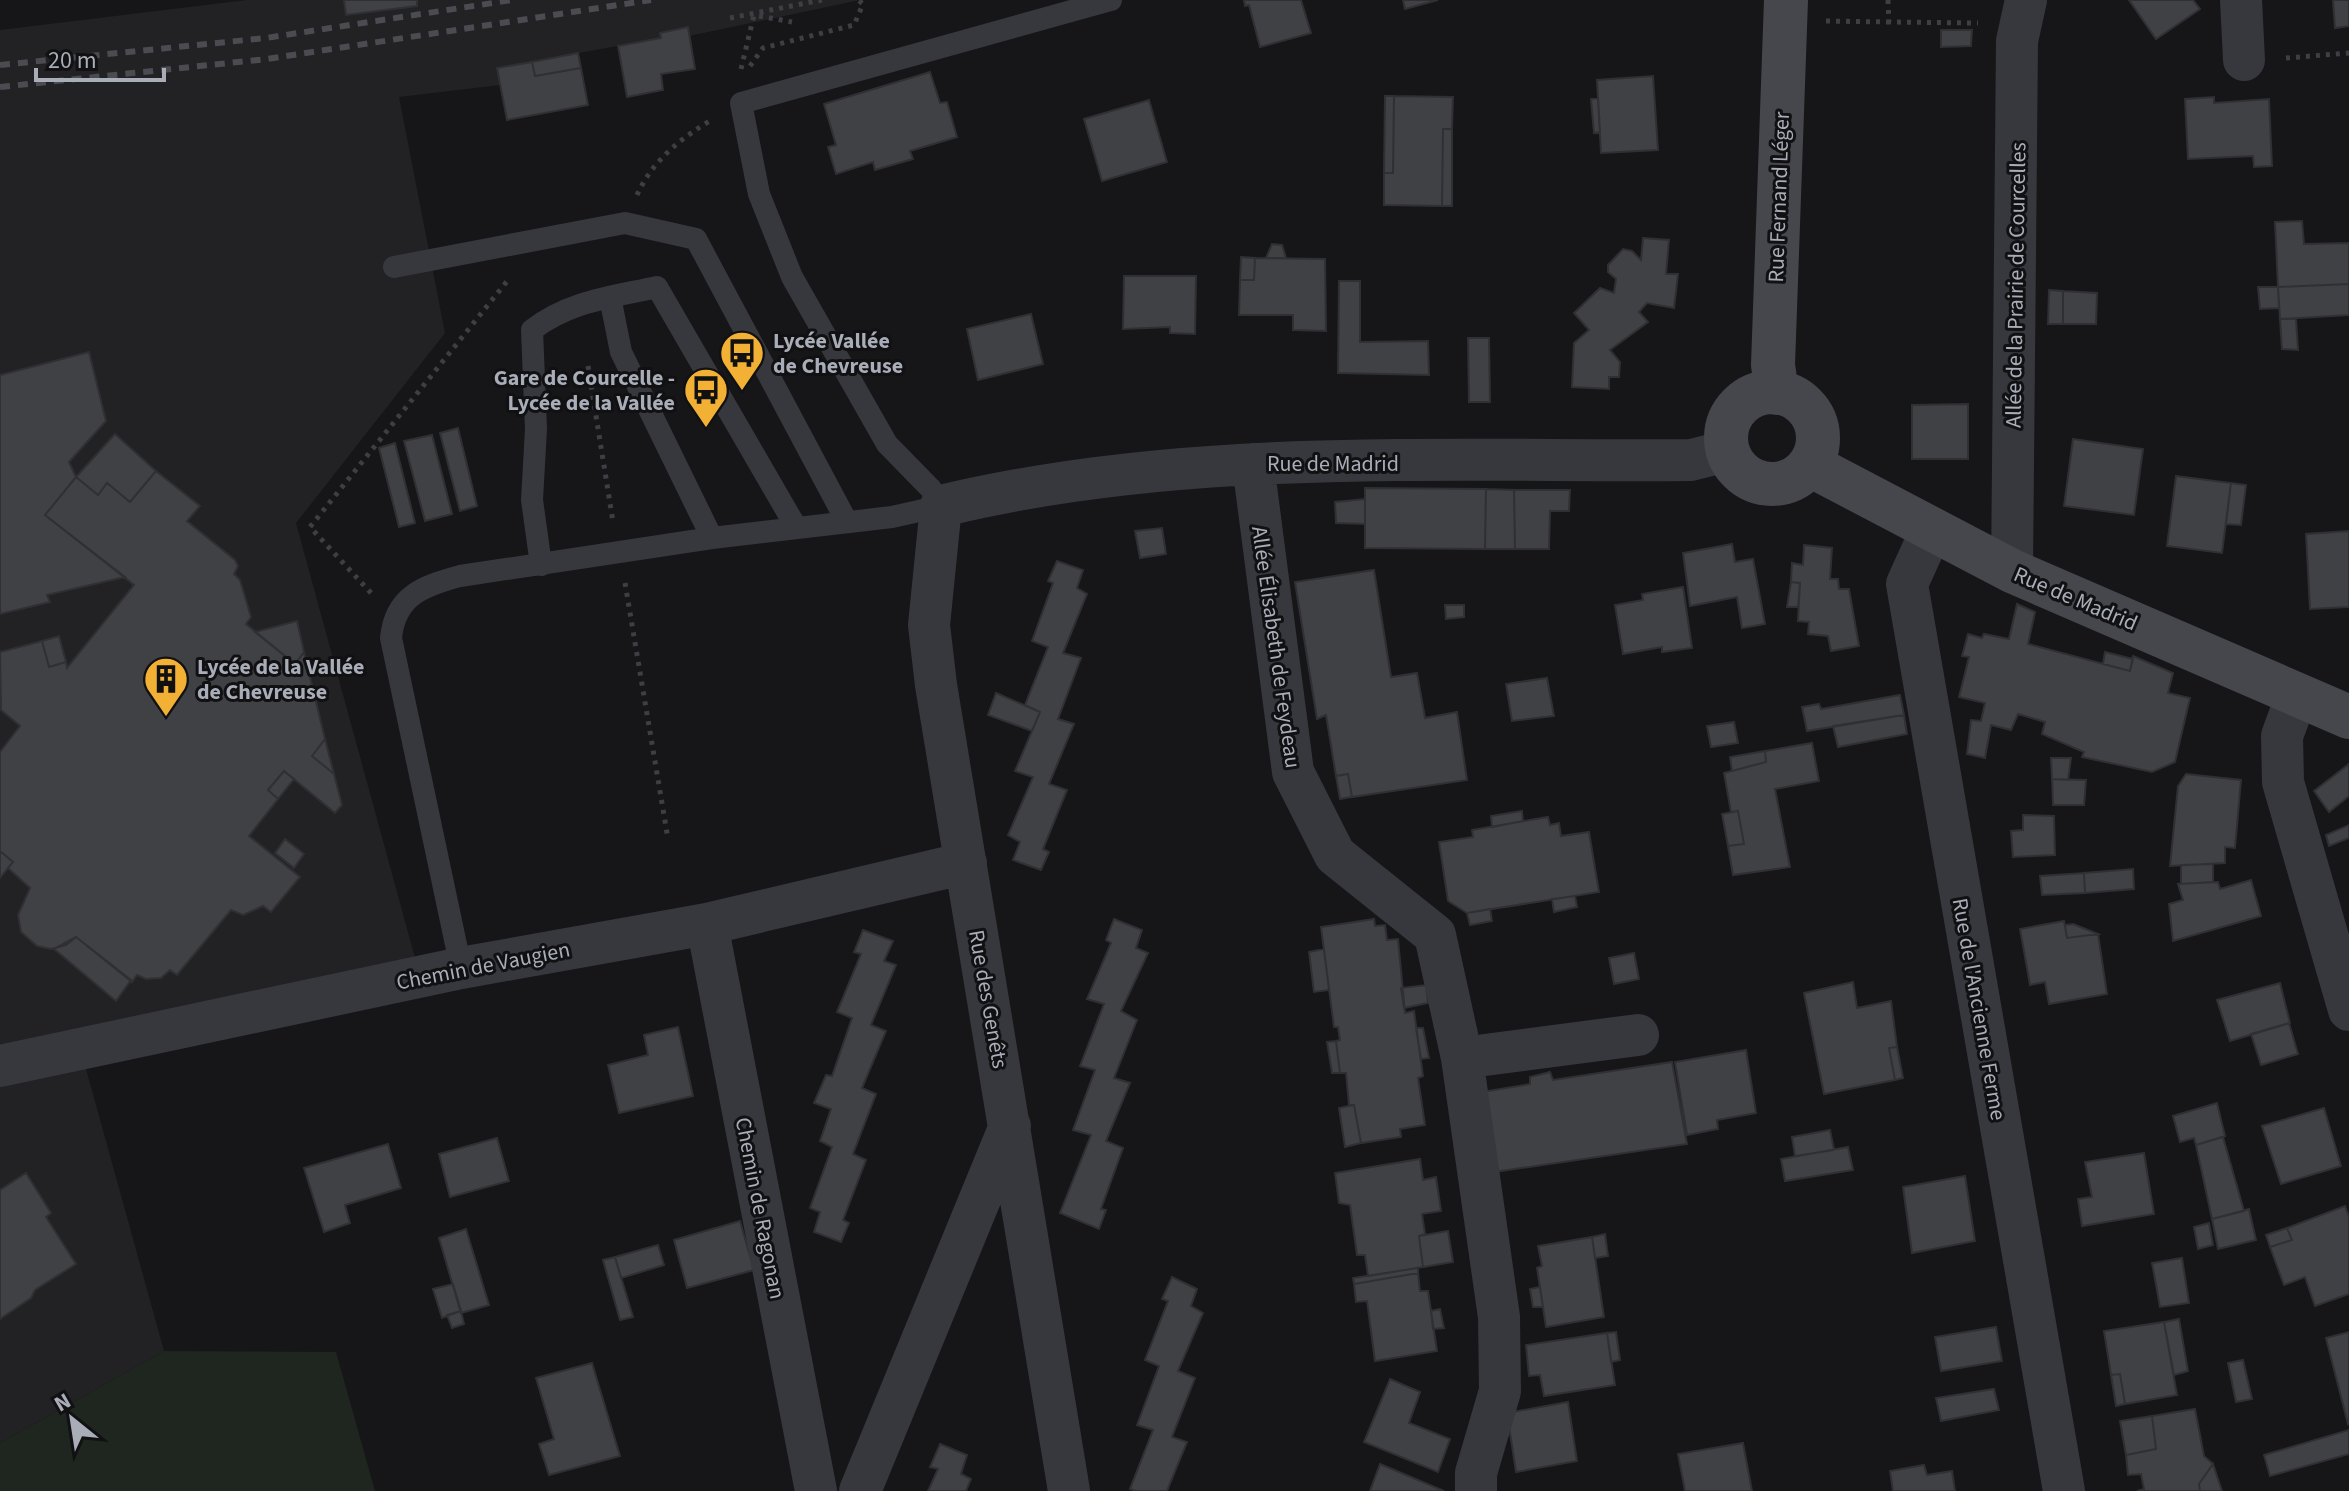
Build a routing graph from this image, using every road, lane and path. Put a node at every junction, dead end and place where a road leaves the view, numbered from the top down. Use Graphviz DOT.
graph roads {
  1 [pos="822,0"];
  2 [pos="858,0"];
  3 [pos="1111,0"];
  4 [pos="1888,0"];
  5 [pos="2241,0"];
  6 [pos="1802,10"];
  7 [pos="2023,12"];
  8 [pos="754,15"];
  9 [pos="730,18"];
  10 [pos="792,22"];
  11 [pos="1889,22"];
  12 [pos="763,48"];
  13 [pos="2349,53"];
  14 [pos="2244,60"];
  15 [pos="739,93"];
  16 [pos="625,223"];
  17 [pos="394,267"];
  18 [pos="509,279"];
  19 [pos="610,297"];
  20 [pos="578,304"];
  21 [pos="1777,393"];
  22 [pos="1727,451"];
  23 [pos="1253,464"];
  24 [pos="1810,465"];
  25 [pos="941,506"];
  26 [pos="847,522"];
  27 [pos="796,527"];
  28 [pos="1931,531"];
  29 [pos="712,538"];
  30 [pos="618,552"];
  31 [pos="541,565"];
  32 [pos="2012,571"];
  33 [pos="393,616"];
  34 [pos="2297,695"];
  35 [pos="2349,717"];
  36 [pos="668,839"];
  37 [pos="966,863"];
  38 [pos="707,924"];
  39 [pos="461,968"];
  40 [pos="2349,1010"];
  41 [pos="1638,1035"];
  42 [pos="1462,1058"];
  43 [pos="0,1066"];
  44 [pos="1010,1126"];
  45 [pos="816,1491"];
  46 [pos="860,1491"];
  47 [pos="1069,1491"];
  48 [pos="1476,1491"];
  49 [pos="2064,1491"];
  1 -- 8 [label="path"];
  2 -- 12 [label="path"];
  3 -- 15 [label="lane"];
  4 -- 11 [label="path"];
  5 -- 14 [label="street"];
  6 -- 11 [label="path"];
  6 -- 21 [label="street, Rue Fernand Léger"];
  7 -- 11 [label="path"];
  7 -- 32 [label="street, Allée de la Prairie de Courcelles"];
  8 -- 9 [label="path"];
  8 -- 10 [label="path"];
  8 -- 15 [label="path"];
  13 -- 14 [label="path"];
  15 -- 16 [label="path"];
  15 -- 25 [label="lane"];
  16 -- 17 [label="lane"];
  16 -- 26 [label="lane"];
  18 -- 33 [label="path"];
  19 -- 20 [label="lane"];
  19 -- 27 [label="lane"];
  19 -- 29 [label="lane"];
  20 -- 30 [label="path"];
  20 -- 31 [label="lane"];
  21 -- 22 [label="street"];
  21 -- 24 [label="street"];
  22 -- 23 [label="street, Rue de Madrid"];
  22 -- 24 [label="street"];
  23 -- 25 [label="street, Rue de Madrid"];
  23 -- 42 [label="street, Allée Élisabeth de Feydeau"];
  24 -- 28 [label="street, Rue de Madrid"];
  25 -- 26 [label="lane"];
  25 -- 37 [label="street, Rue des Genêts"];
  26 -- 27 [label="lane"];
  27 -- 29 [label="lane"];
  28 -- 32 [label="street, Rue de Madrid"];
  28 -- 49 [label="street, Rue de l'Ancienne Ferme"];
  29 -- 30 [label="lane"];
  30 -- 31 [label="lane"];
  30 -- 36 [label="path"];
  31 -- 33 [label="lane"];
  32 -- 34 [label="street, Rue de Madrid"];
  33 -- 39 [label="lane"];
  34 -- 35 [label="street, Rue de Madrid"];
  34 -- 40 [label="street"];
  37 -- 38 [label="street, Chemin de Vaugien"];
  37 -- 44 [label="street, Rue des Genêts"];
  38 -- 39 [label="street, Chemin de Vaugien"];
  38 -- 45 [label="street, Chemin de Ragonan"];
  39 -- 43 [label="street, Chemin de Vaugien"];
  41 -- 42 [label="street"];
  42 -- 48 [label="street, Allée Élisabeth de Feydeau"];
  44 -- 46 [label="street"];
  44 -- 47 [label="street, Rue des Genêts"];
}
